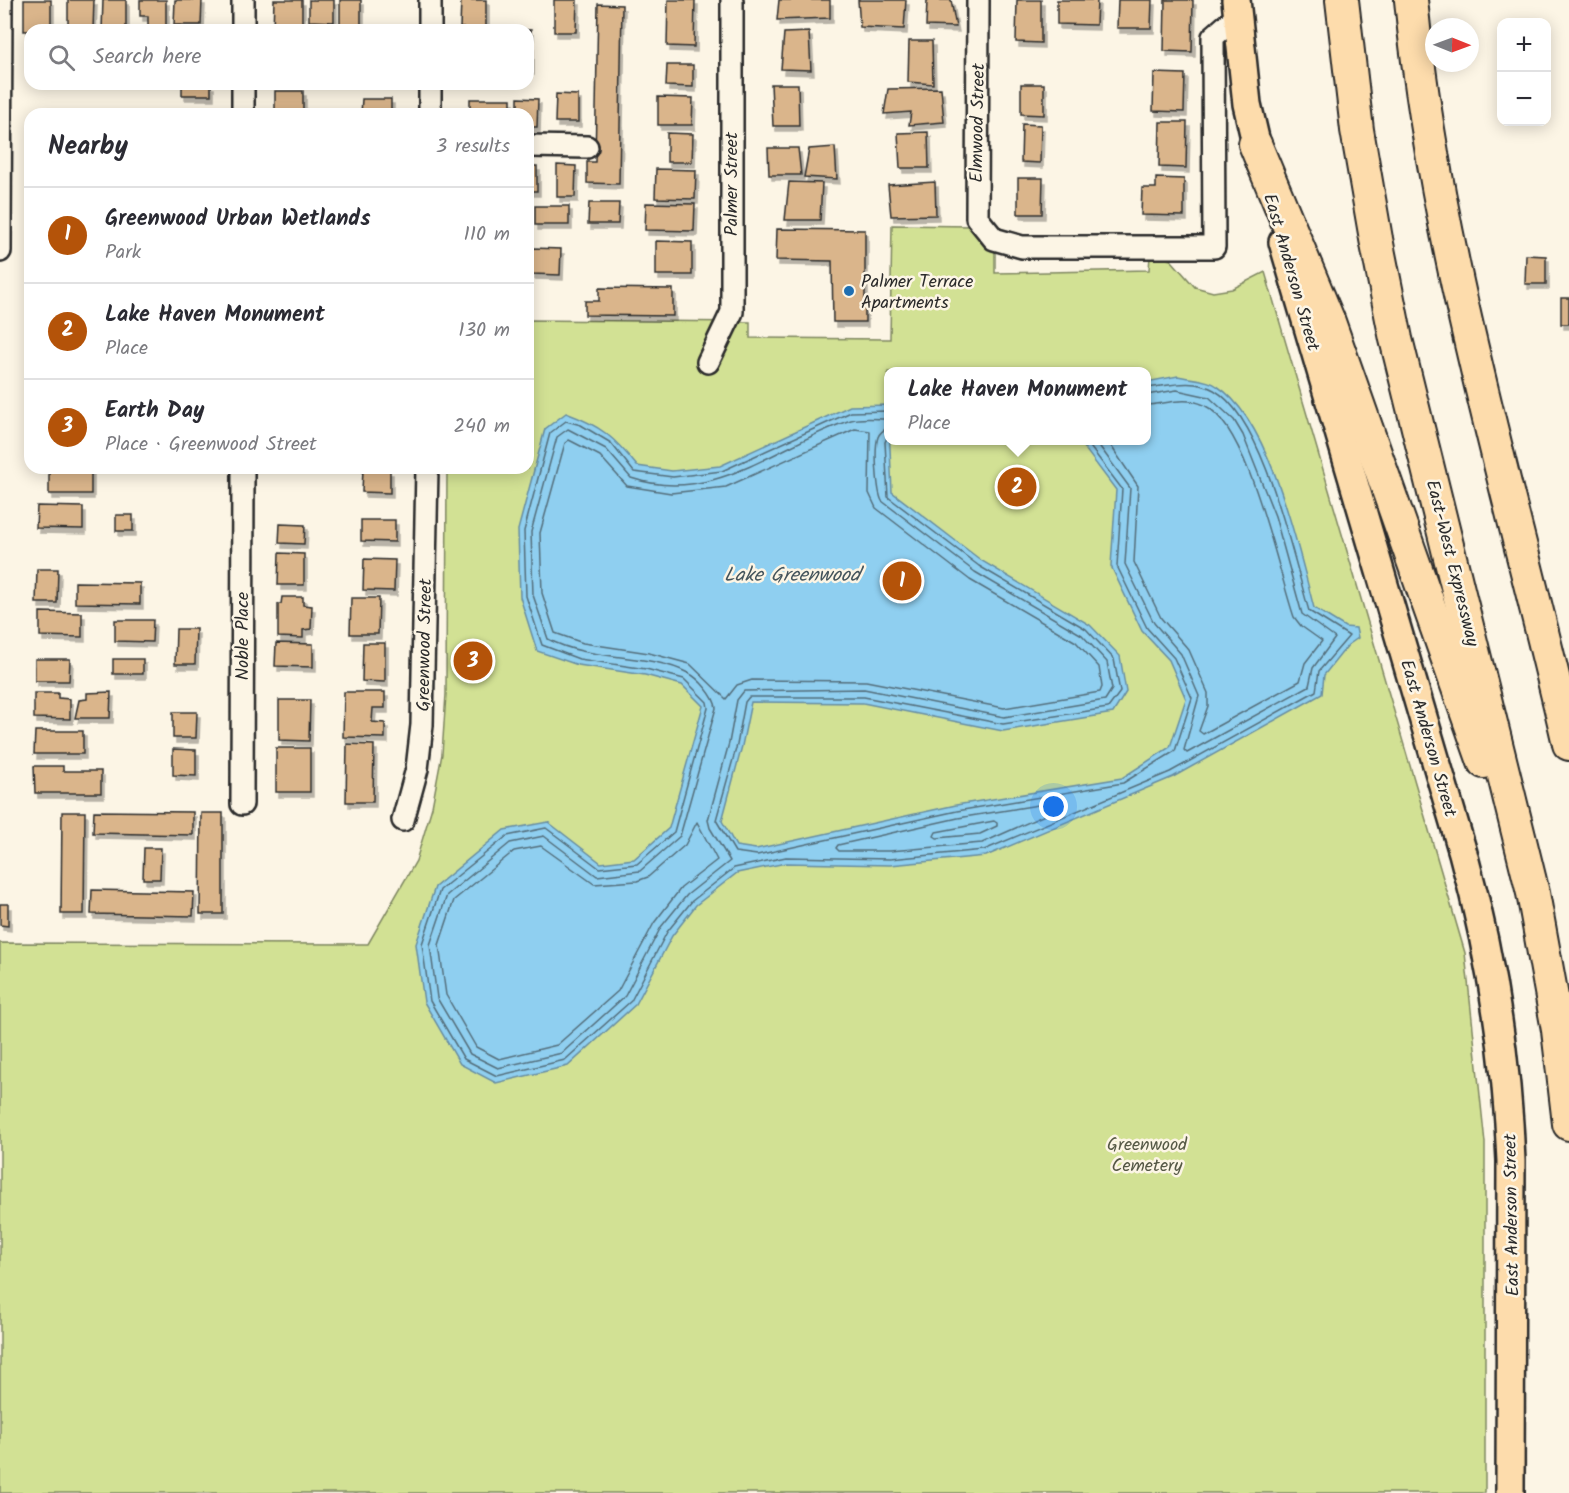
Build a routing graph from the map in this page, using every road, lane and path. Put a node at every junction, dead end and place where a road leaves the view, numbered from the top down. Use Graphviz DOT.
graph roads {
  1 [pos="1,0"];
  2 [pos="243,0"];
  3 [pos="430,0"];
  4 [pos="732,0"];
  5 [pos="978,0"];
  6 [pos="1342,0"];
  7 [pos="1236,8"];
  8 [pos="1413,15"];
  9 [pos="243,24"];
  10 [pos="430,24"];
  11 [pos="243,90"];
  12 [pos="430,90"];
  13 [pos="243,108"];
  14 [pos="430,108"];
  15 [pos="1255,144"];
  16 [pos="534,146"];
  17 [pos="587,147"];
  18 [pos="0,251"];
  19 [pos="708,362"];
  20 [pos="243,474"];
  21 [pos="427,474"];
  22 [pos="1569,744"];
  23 [pos="242,804"];
  24 [pos="403,820"];
  25 [pos="1533,893"];
  26 [pos="1569,1124"];
  27 [pos="1510,1493"];
  1 -- 18 [label="street"];
  2 -- 9 [label="street"];
  3 -- 10 [label="street"];
  4 -- 19 [label="street, Palmer Street"];
  5 -- 7 [label="street, Elmwood Street"];
  6 -- 25 [label="highway, East-West Expressway"];
  7 -- 15 [label="main road, East Anderson Street"];
  8 -- 22 [label="highway"];
  11 -- 13 [label="street"];
  12 -- 14 [label="street"];
  15 -- 25 [label="highway"];
  15 -- 27 [label="main road, East Anderson Street"];
  16 -- 17 [label="street"];
  20 -- 23 [label="street, Noble Place"];
  21 -- 24 [label="street, Greenwood Street"];
  25 -- 26 [label="highway, East-West Expressway"];
}
